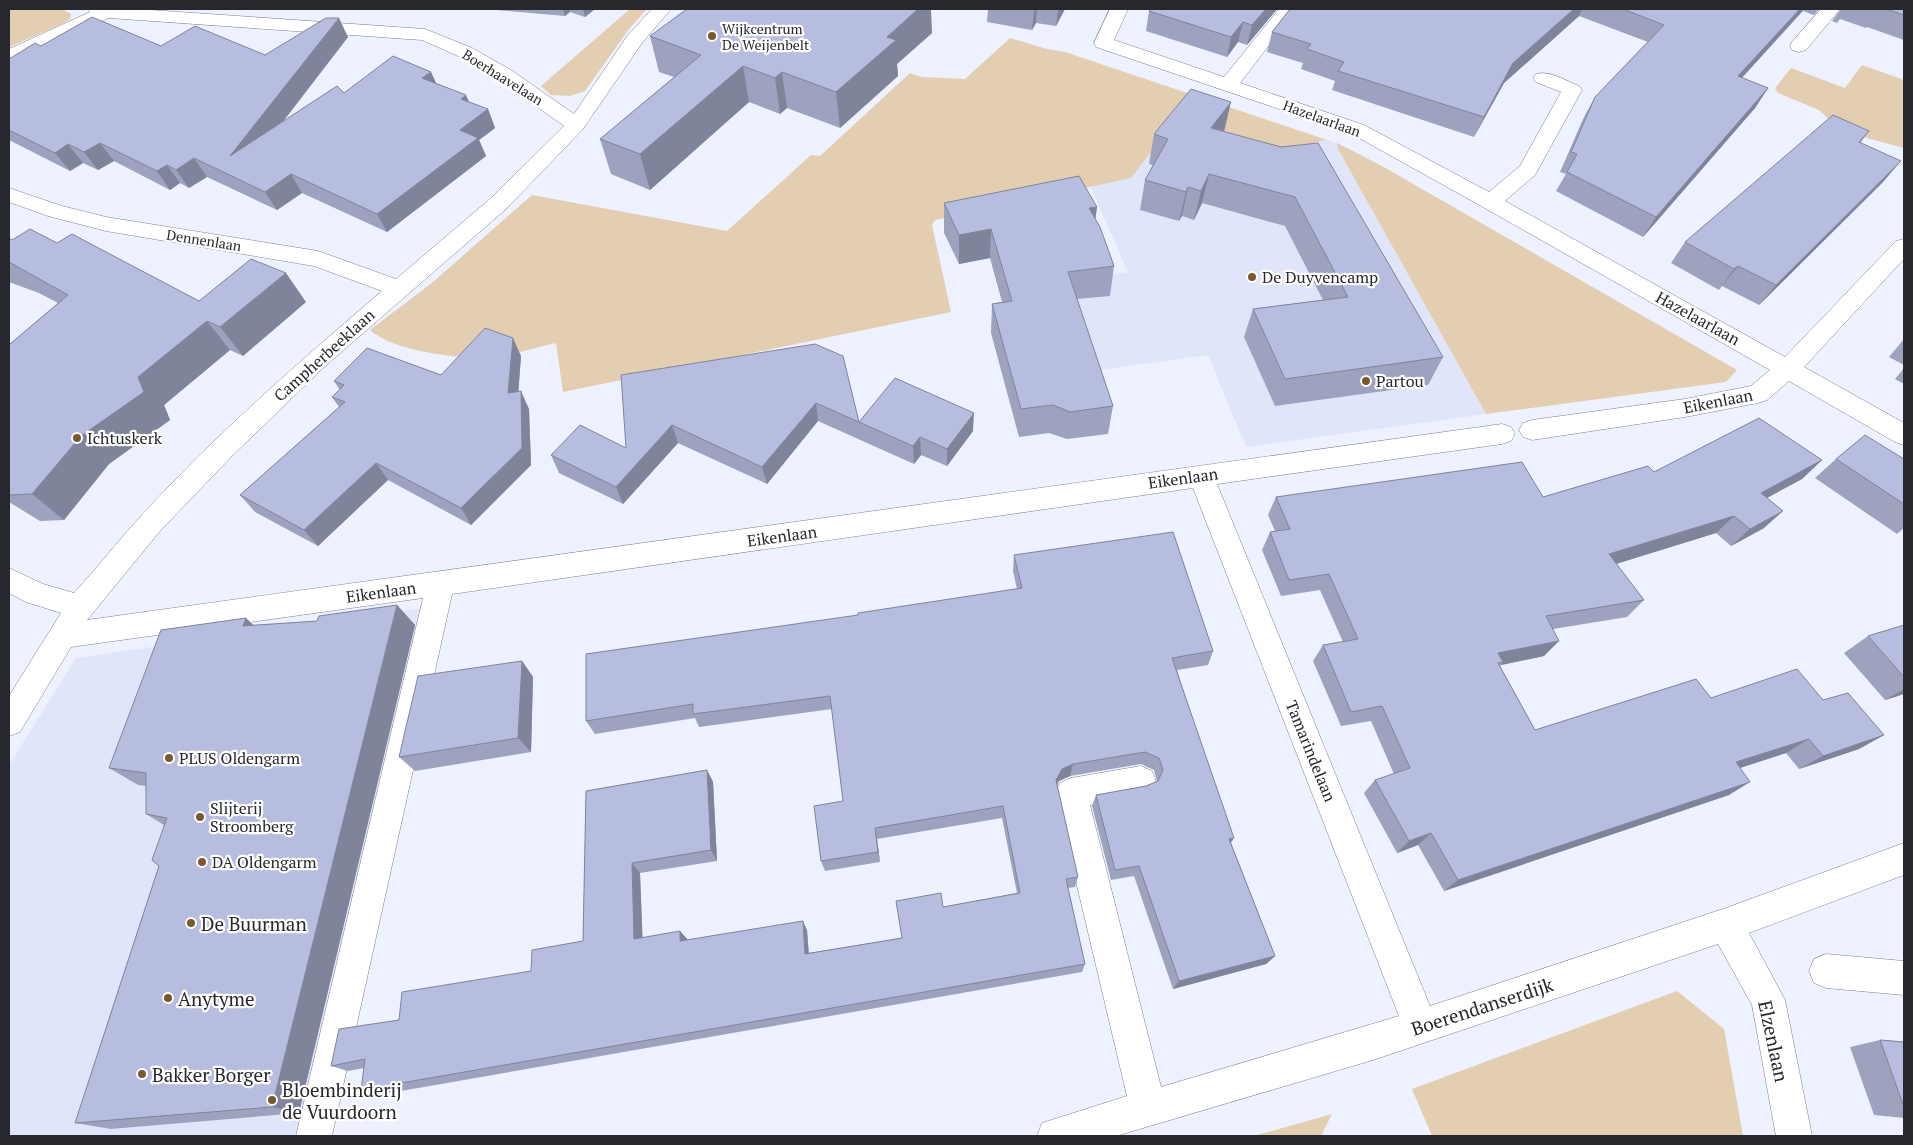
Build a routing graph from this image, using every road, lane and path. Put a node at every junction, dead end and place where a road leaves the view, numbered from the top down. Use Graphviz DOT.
graph roads {
  1 [pos="662,9"];
  2 [pos="1119,9"];
  3 [pos="1288,9"];
  4 [pos="1831,9"];
  5 [pos="102,10"];
  6 [pos="1799,46"];
  7 [pos="9,56"];
  8 [pos="1543,78"];
  9 [pos="1228,85"];
  10 [pos="576,125"];
  11 [pos="9,195"];
  12 [pos="1491,202"];
  13 [pos="1904,246"];
  14 [pos="399,289"];
  15 [pos="1788,369"];
  16 [pos="1532,430"];
  17 [pos="1502,434"];
  18 [pos="1904,434"];
  19 [pos="1201,476"];
  20 [pos="9,580"];
  21 [pos="440,584"];
  22 [pos="80,607"];
  23 [pos="61,636"];
  24 [pos="9,722"];
  25 [pos="1141,781"];
  26 [pos="1904,859"];
  27 [pos="1726,925"];
  28 [pos="1826,971"];
  29 [pos="1904,978"];
  30 [pos="1421,1026"];
  31 [pos="1148,1109"];
  32 [pos="314,1136"];
  33 [pos="1055,1136"];
  34 [pos="1794,1136"];
  1 -- 10 [label="street, Campherbeeklaan"];
  2 -- 9 [label="street, Hazelaarlaan"];
  3 -- 9 [label="street"];
  4 -- 6 [label="street"];
  5 -- 7 [label="street"];
  5 -- 10 [label="street, Boerhaavelaan"];
  8 -- 12 [label="street"];
  9 -- 12 [label="street, Hazelaarlaan"];
  10 -- 14 [label="street, Campherbeeklaan"];
  11 -- 14 [label="street, Dennenlaan"];
  12 -- 15 [label="street, Hazelaarlaan"];
  13 -- 15 [label="street, Eikenlaan"];
  14 -- 22 [label="street, Campherbeeklaan"];
  15 -- 16 [label="street, Eikenlaan"];
  15 -- 18 [label="street, Hazelaarlaan"];
  17 -- 19 [label="street, Eikenlaan"];
  19 -- 21 [label="street, Eikenlaan"];
  19 -- 30 [label="street, Tamarindelaan"];
  20 -- 22 [label="street"];
  21 -- 23 [label="street, Eikenlaan"];
  21 -- 32 [label="street"];
  22 -- 23 [label="street, Campherbeeklaan"];
  23 -- 24 [label="street, Campherbeeklaan"];
  25 -- 31 [label="street"];
  26 -- 27 [label="street, Boerendanserdijk"];
  27 -- 30 [label="street, Boerendanserdijk"];
  27 -- 34 [label="street, Elzenlaan"];
  28 -- 29 [label="street"];
  30 -- 31 [label="street, Boerendanserdijk"];
  31 -- 33 [label="street, Boerendanserdijk"];
}
